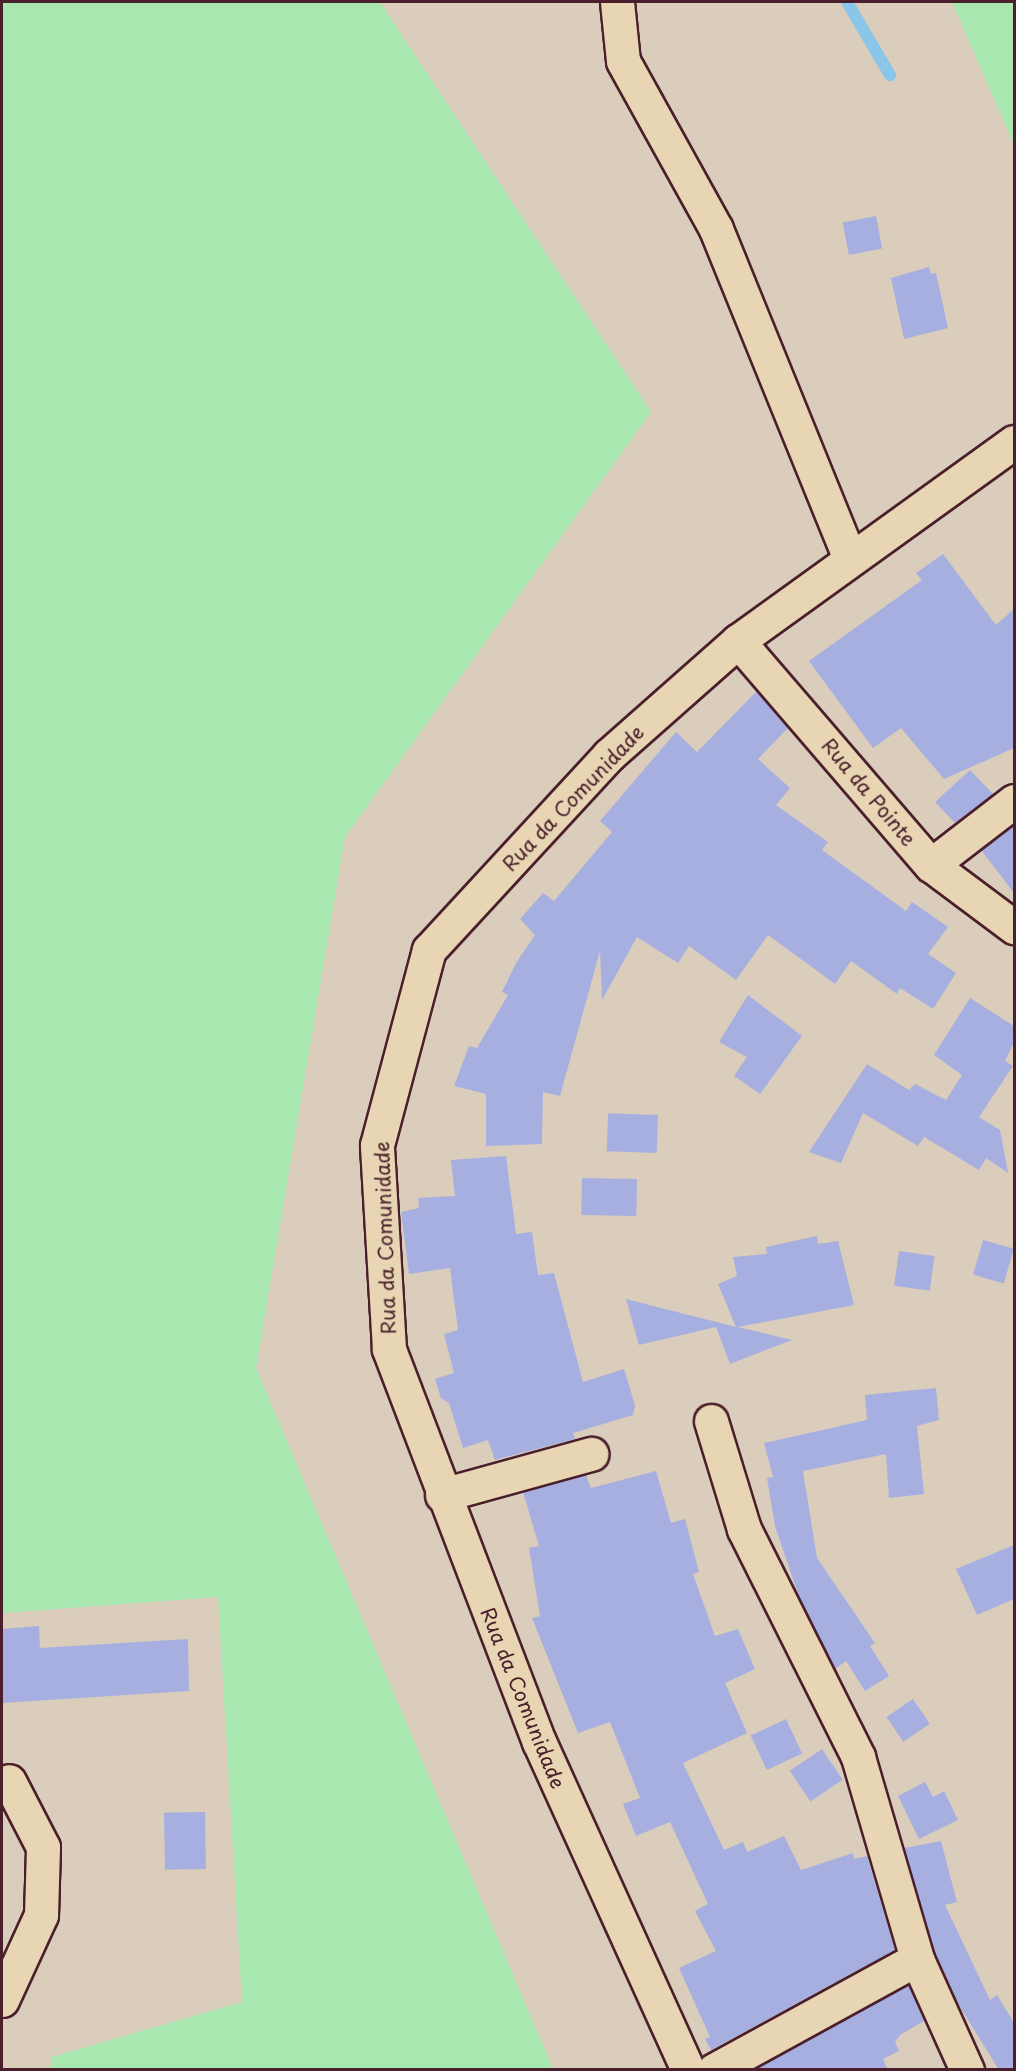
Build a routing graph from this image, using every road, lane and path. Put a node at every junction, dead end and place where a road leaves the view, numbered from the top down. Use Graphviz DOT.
graph roads {
  1 [pos="617,2"];
  2 [pos="1014,442"];
  3 [pos="850,559"];
  4 [pos="738,641"];
  5 [pos="1014,801"];
  6 [pos="931,865"];
  7 [pos="1014,927"];
  8 [pos="711,1420"];
  9 [pos="591,1454"];
  10 [pos="442,1495"];
  11 [pos="9,1780"];
  12 [pos="917,1959"];
  13 [pos="2,2000"];
  14 [pos="688,2070"];
  15 [pos="714,2070"];
  16 [pos="967,2070"];
  1 -- 3 [label="street"];
  2 -- 3 [label="street, Rua da Comunidade"];
  3 -- 4 [label="street, Rua da Comunidade"];
  4 -- 6 [label="street, Rua da Pointe"];
  4 -- 10 [label="street, Rua da Comunidade"];
  5 -- 6 [label="street"];
  6 -- 7 [label="street, Rua da Pointe"];
  8 -- 12 [label="street"];
  9 -- 10 [label="street"];
  10 -- 14 [label="street, Rua da Comunidade"];
  11 -- 13 [label="street"];
  12 -- 15 [label="street"];
  12 -- 16 [label="street"];
}
